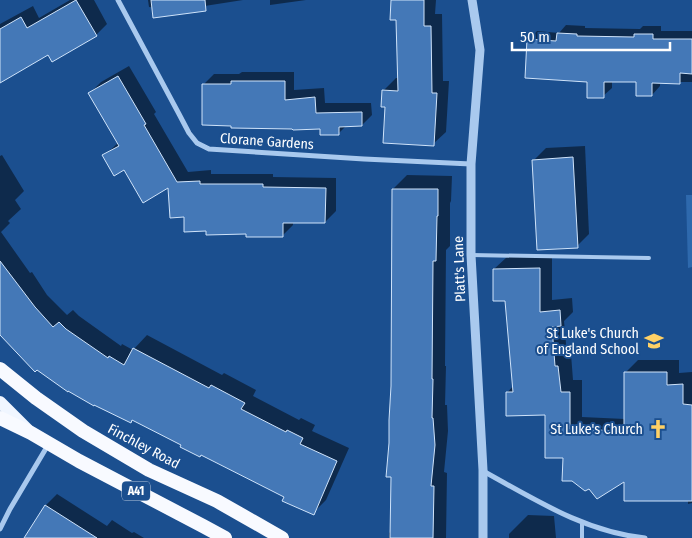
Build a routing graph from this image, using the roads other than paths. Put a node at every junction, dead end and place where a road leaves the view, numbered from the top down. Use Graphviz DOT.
graph roads {
  1 [pos="118,0"];
  2 [pos="472,0"];
  3 [pos="471,164"];
  4 [pos="471,255"];
  5 [pos="648,258"];
  6 [pos="0,369"];
  7 [pos="0,402"];
  8 [pos="0,418"];
  9 [pos="31,432"];
  10 [pos="50,443"];
  11 [pos="483,470"];
  12 [pos="582,522"];
  13 [pos="0,530"];
  14 [pos="224,538"];
  15 [pos="282,538"];
  16 [pos="483,538"];
  17 [pos="582,538"];
  18 [pos="645,538"];
  1 -- 3 [label="street, Clorane Gardens"];
  2 -- 3 [label="street, Platt's Lane"];
  3 -- 4 [label="street, Platt's Lane"];
  4 -- 5 [label="lane"];
  4 -- 11 [label="street, Platt's Lane"];
  6 -- 15 [label="highway, Finchley Road / A41"];
  7 -- 9 [label="main road"];
  8 -- 9 [label="highway, A41"];
  9 -- 10 [label="highway, A41"];
  10 -- 13 [label="street"];
  10 -- 14 [label="highway, A41"];
  11 -- 12 [label="street"];
  11 -- 16 [label="street, Platt's Lane"];
  12 -- 17 [label="lane"];
  12 -- 18 [label="street"];
}
